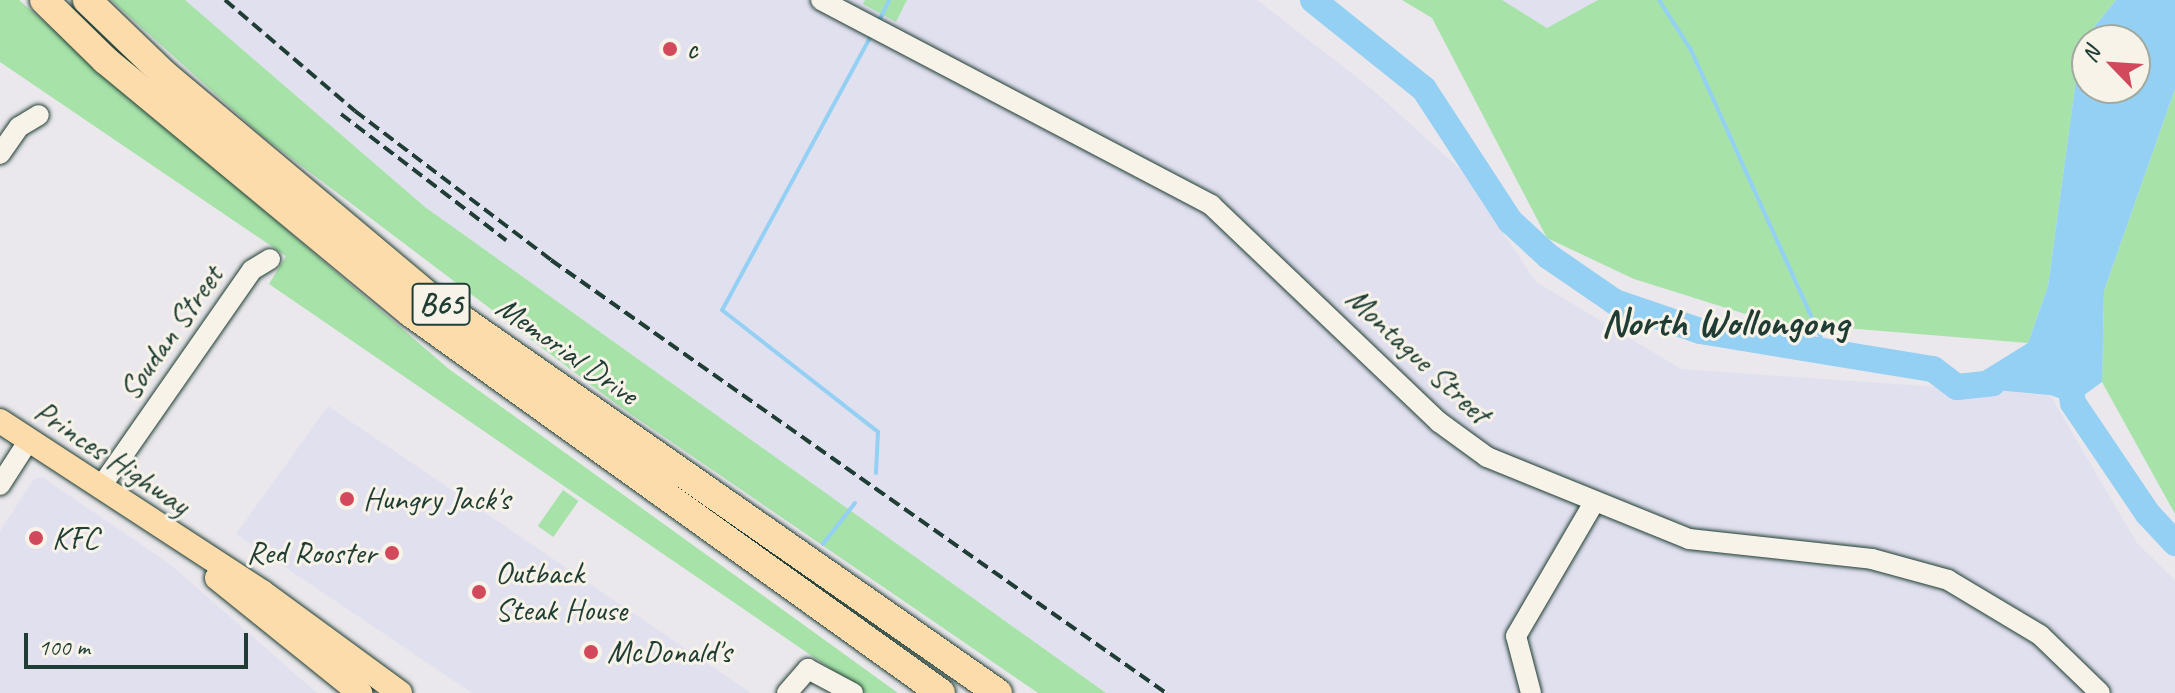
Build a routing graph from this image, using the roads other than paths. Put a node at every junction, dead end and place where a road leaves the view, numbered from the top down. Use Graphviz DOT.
graph roads {
  1 [pos="44,0"];
  2 [pos="87,0"];
  3 [pos="821,0"];
  4 [pos="39,115"];
  5 [pos="0,154"];
  6 [pos="270,259"];
  7 [pos="0,421"];
  8 [pos="29,440"];
  9 [pos="0,485"];
  10 [pos="100,488"];
  11 [pos="1593,504"];
  12 [pos="188,548"];
  13 [pos="952,658"];
  14 [pos="908,670"];
  15 [pos="360,693"];
  16 [pos="400,693"];
  17 [pos="787,693"];
  18 [pos="853,693"];
  19 [pos="934,693"];
  20 [pos="941,693"];
  21 [pos="998,693"];
  22 [pos="1006,693"];
  23 [pos="1531,693"];
  24 [pos="2100,693"];
  1 -- 14 [label="highway, Memorial Drive / B65"];
  2 -- 13 [label="highway, Memorial Drive / B65"];
  3 -- 11 [label="street, Montague Street"];
  4 -- 5 [label="street"];
  6 -- 10 [label="street, Soudan Street"];
  7 -- 8 [label="main road, Princes Highway"];
  8 -- 9 [label="street"];
  8 -- 10 [label="main road, Princes Highway"];
  10 -- 12 [label="main road, Princes Highway"];
  11 -- 23 [label="street"];
  11 -- 24 [label="street, Montague Street"];
  12 -- 15 [label="main road, Princes Highway"];
  12 -- 16 [label="main road, Princes Highway"];
  13 -- 21 [label="highway, Memorial Drive"];
  13 -- 22 [label="highway, B65"];
  14 -- 19 [label="highway, B65"];
  14 -- 20 [label="highway, Memorial Drive"];
  17 -- 18 [label="street"];
}
